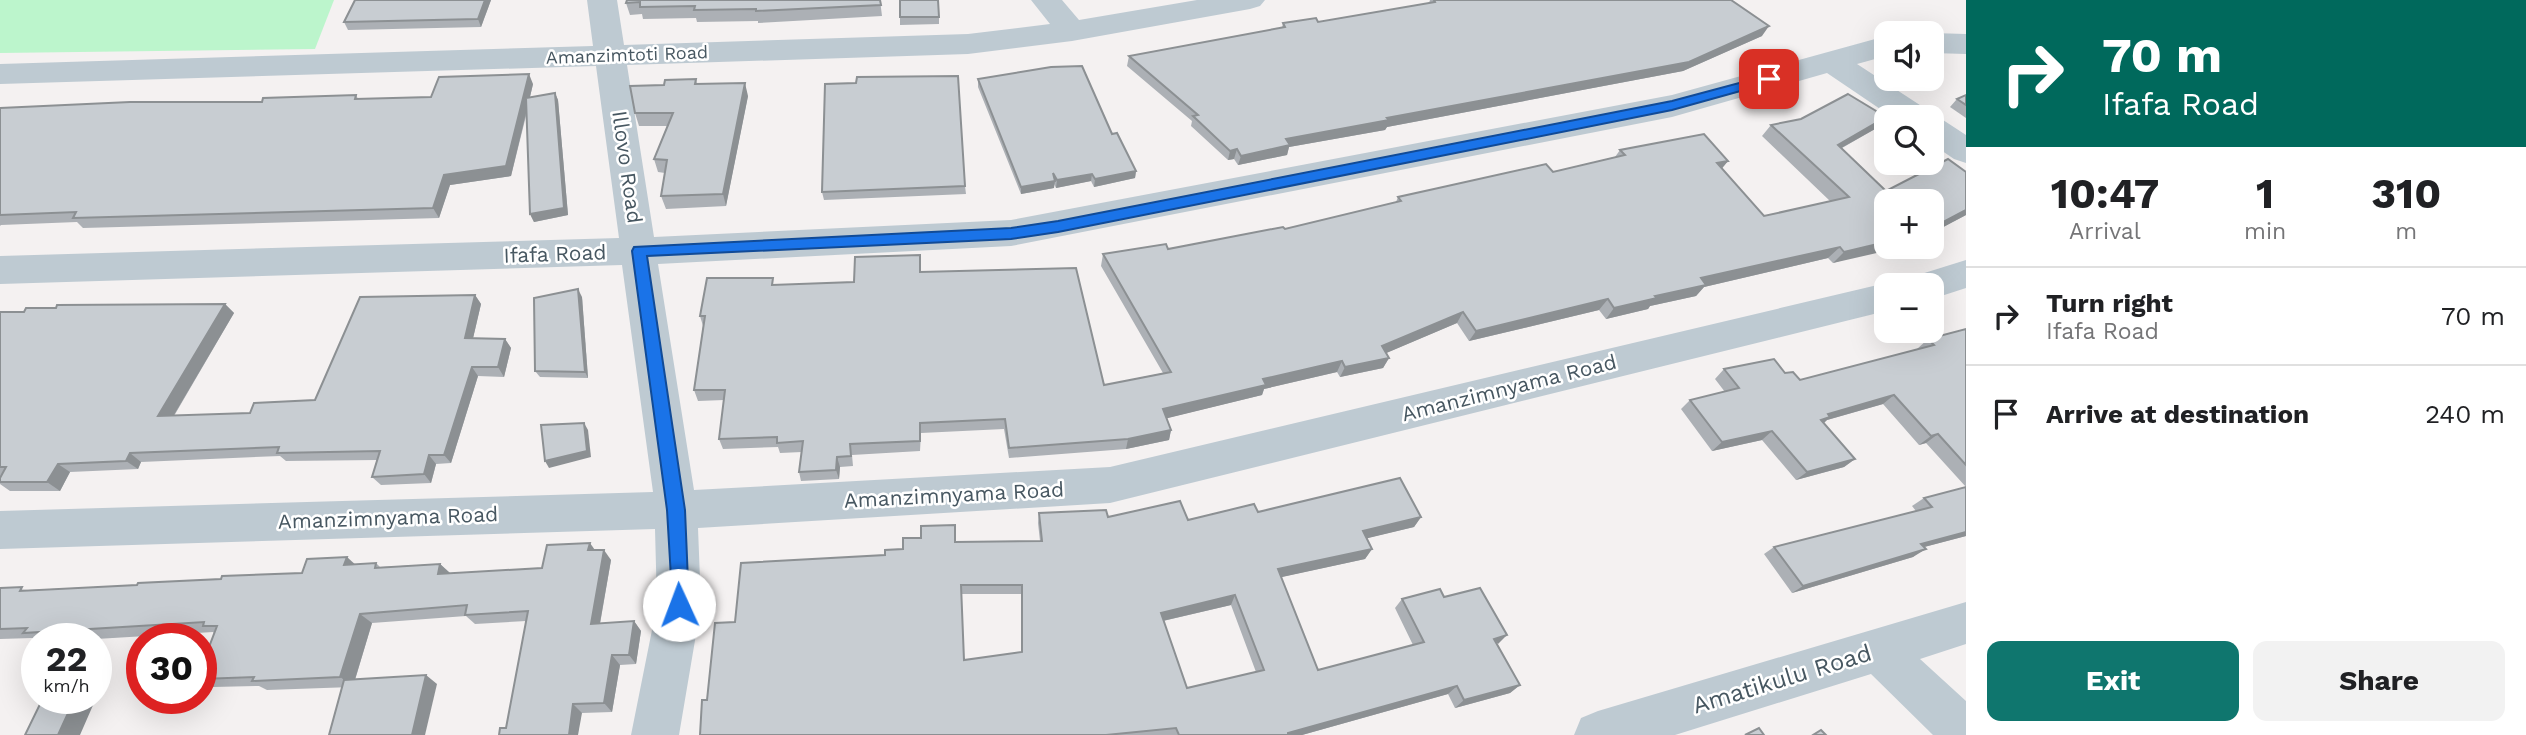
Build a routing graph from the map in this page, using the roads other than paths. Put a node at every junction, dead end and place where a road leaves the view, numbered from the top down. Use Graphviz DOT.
graph roads {
  1 [pos="602,0"];
  2 [pos="1046,0"];
  3 [pos="1250,0"];
  4 [pos="1072,31"];
  5 [pos="1944,43"];
  6 [pos="1966,44"];
  7 [pos="1874,49"];
  8 [pos="610,56"];
  9 [pos="1829,60"];
  10 [pos="0,74"];
  11 [pos="1897,105"];
  12 [pos="1944,136"];
  13 [pos="1966,151"];
  14 [pos="639,251"];
  15 [pos="0,270"];
  16 [pos="1966,274"];
  17 [pos="1944,281"];
  18 [pos="1874,300"];
  19 [pos="676,510"];
  20 [pos="0,530"];
  21 [pos="1966,624"];
  22 [pos="1877,649"];
  23 [pos="1966,733"];
  24 [pos="655,735"];
  25 [pos="1598,735"];
  1 -- 8 [label="street, Illovo Road"];
  2 -- 4 [label="street"];
  3 -- 4 [label="street, Amanzimtoti Road"];
  4 -- 8 [label="street, Amanzimtoti Road"];
  5 -- 6 [label="street"];
  7 -- 9 [label="street, Ifafa Road"];
  8 -- 10 [label="street, Amanzimtoti Road"];
  8 -- 14 [label="street, Illovo Road"];
  9 -- 11 [label="street"];
  9 -- 14 [label="street, Ifafa Road"];
  12 -- 13 [label="street"];
  14 -- 15 [label="street, Ifafa Road"];
  14 -- 19 [label="street, Illovo Road"];
  16 -- 17 [label="street"];
  18 -- 19 [label="street, Amanzimnyama Road"];
  19 -- 20 [label="street, Amanzimnyama Road"];
  19 -- 24 [label="street, Illovo Road"];
  21 -- 22 [label="street, Amatikulu Road"];
  22 -- 23 [label="street"];
  22 -- 25 [label="street, Amatikulu Road"];
}
